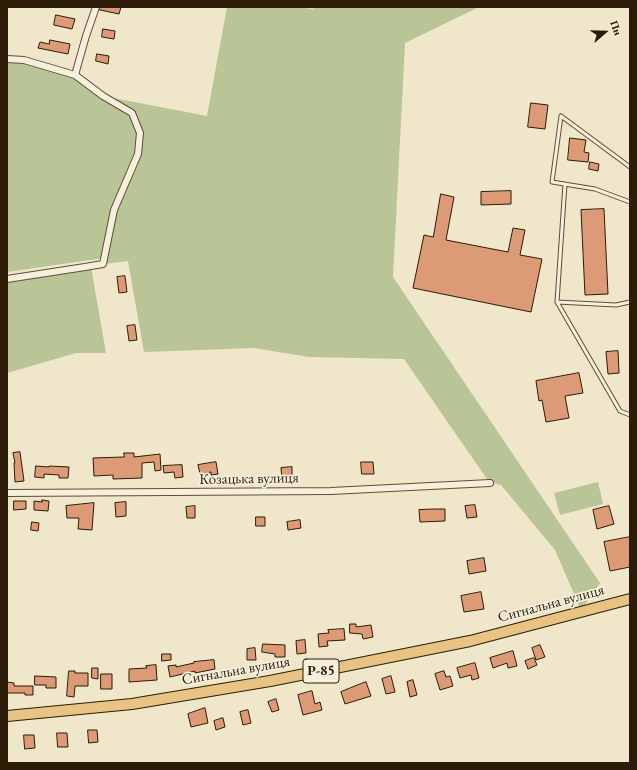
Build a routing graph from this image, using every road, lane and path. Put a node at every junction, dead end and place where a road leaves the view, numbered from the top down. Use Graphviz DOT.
graph roads {
  1 [pos="96,7"];
  2 [pos="7,59"];
  3 [pos="75,75"];
  4 [pos="630,167"];
  5 [pos="565,184"];
  6 [pos="630,202"];
  7 [pos="7,279"];
  8 [pos="557,302"];
  9 [pos="630,302"];
  10 [pos="630,415"];
  11 [pos="490,483"];
  12 [pos="7,493"];
  13 [pos="630,599"];
  14 [pos="7,716"];
  1 -- 3 [label="street"];
  2 -- 3 [label="street"];
  3 -- 7 [label="street"];
  4 -- 5 [label="lane"];
  5 -- 6 [label="lane"];
  5 -- 8 [label="lane"];
  8 -- 9 [label="lane"];
  8 -- 10 [label="lane"];
  11 -- 12 [label="street, Козацька вулиця"];
  13 -- 14 [label="main road, Сигнальна вулиця / Р-85"];
}
